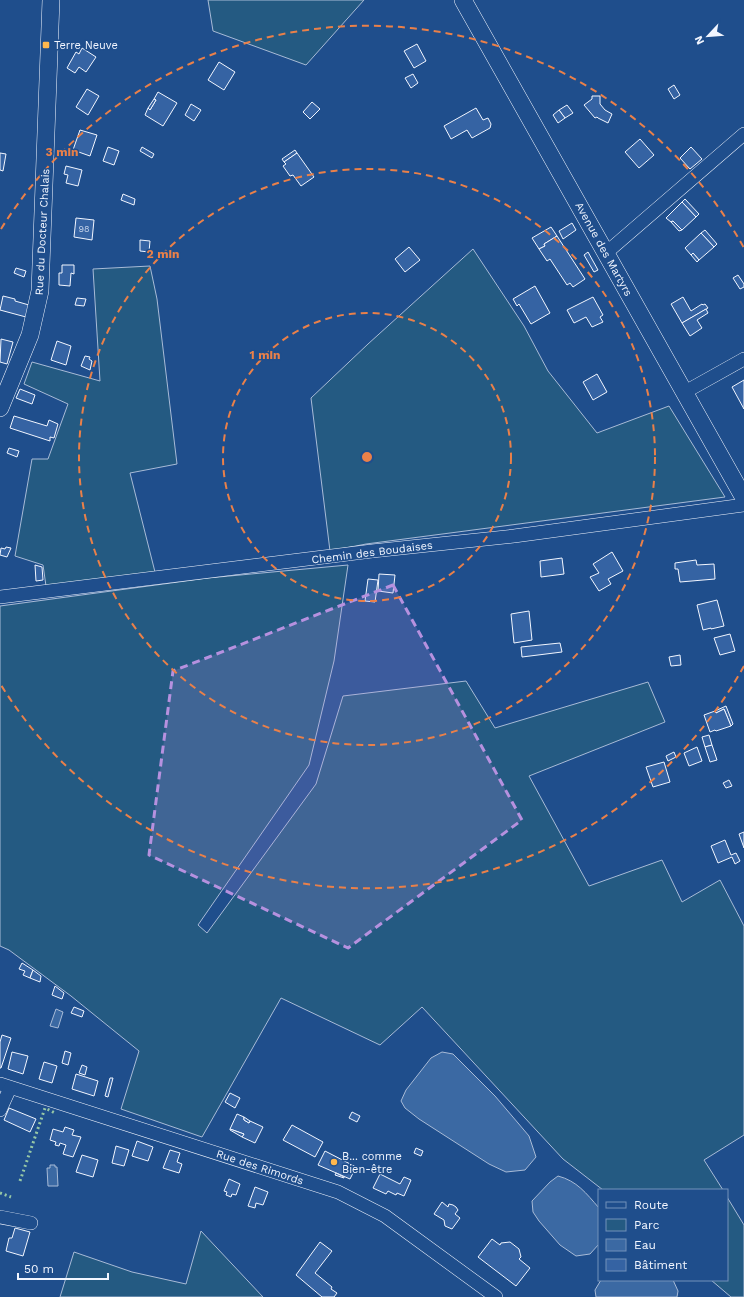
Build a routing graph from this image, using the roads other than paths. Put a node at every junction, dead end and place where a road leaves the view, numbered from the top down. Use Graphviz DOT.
graph roads {
  1 [pos="51,0"];
  2 [pos="463,0"];
  3 [pos="744,134"];
  4 [pos="606,253"];
  5 [pos="744,359"];
  6 [pos="684,392"];
  7 [pos="0,408"];
  8 [pos="744,498"];
  9 [pos="744,505"];
  10 [pos="0,597"];
  11 [pos="5,1086"];
  12 [pos="0,1110"];
  13 [pos="0,1217"];
  14 [pos="31,1223"];
  15 [pos="496,1297"];
  1 -- 7 [label="main road, Rue du Docteur Chalais"];
  2 -- 4 [label="main road, Avenue des Martyrs"];
  3 -- 4 [label="street"];
  4 -- 6 [label="main road, Avenue des Martyrs"];
  5 -- 6 [label="street"];
  6 -- 8 [label="main road, Avenue des Martyrs"];
  9 -- 10 [label="street, Chemin des Boudaises"];
  11 -- 12 [label="street"];
  11 -- 15 [label="street, Rue des Rimords"];
  13 -- 14 [label="street"];
}
